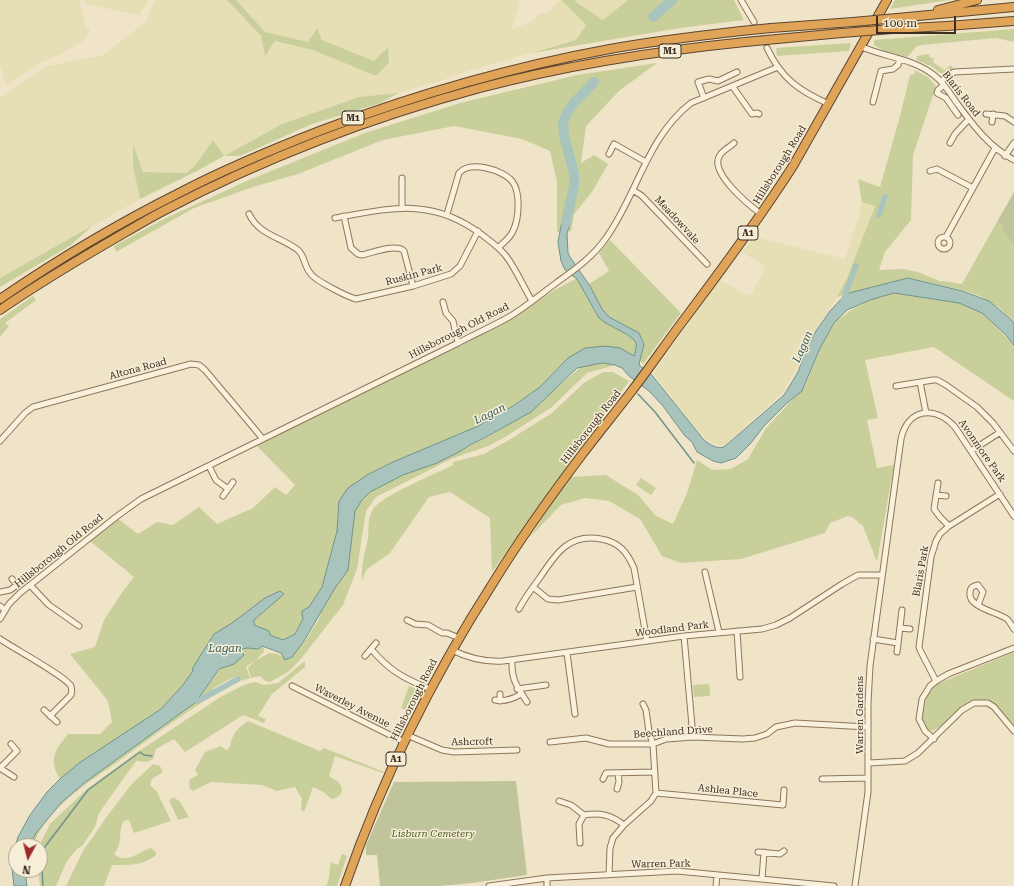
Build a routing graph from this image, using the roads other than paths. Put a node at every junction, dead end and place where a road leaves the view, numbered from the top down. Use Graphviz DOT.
graph roads {
  1 [pos="741,0"];
  2 [pos="887,0"];
  3 [pos="977,0"];
  4 [pos="1014,7"];
  5 [pos="918,16"];
  6 [pos="1014,17"];
  7 [pos="1014,21"];
  8 [pos="754,22"];
  9 [pos="894,29"];
  10 [pos="862,46"];
  11 [pos="767,48"];
  12 [pos="900,59"];
  13 [pos="778,68"];
  14 [pos="1014,69"];
  15 [pos="737,72"];
  16 [pos="942,83"];
  17 [pos="733,87"];
  18 [pos="704,98"];
  19 [pos="872,102"];
  20 [pos="828,104"];
  21 [pos="759,114"];
  22 [pos="986,114"];
  23 [pos="993,114"];
  24 [pos="958,115"];
  25 [pos="969,119"];
  26 [pos="992,122"];
  27 [pos="1014,122"];
  28 [pos="950,142"];
  29 [pos="734,143"];
  30 [pos="1014,143"];
  31 [pos="995,148"];
  32 [pos="609,154"];
  33 [pos="1006,156"];
  34 [pos="1014,160"];
  35 [pos="646,162"];
  36 [pos="930,171"];
  37 [pos="402,178"];
  38 [pos="973,188"];
  39 [pos="633,190"];
  40 [pos="402,207"];
  41 [pos="249,214"];
  42 [pos="447,214"];
  43 [pos="761,214"];
  44 [pos="344,216"];
  45 [pos="335,218"];
  46 [pos="478,231"];
  47 [pos="946,238"];
  48 [pos="499,247"];
  49 [pos="707,264"];
  50 [pos="413,286"];
  51 [pos="0,299"];
  52 [pos="532,301"];
  53 [pos="444,302"];
  54 [pos="0,310"];
  55 [pos="458,343"];
  56 [pos="920,382"];
  57 [pos="896,386"];
  58 [pos="926,413"];
  59 [pos="999,433"];
  60 [pos="263,439"];
  61 [pos="0,440"];
  62 [pos="971,451"];
  63 [pos="1014,451"];
  64 [pos="209,466"];
  65 [pos="233,482"];
  66 [pos="938,483"];
  67 [pos="228,489"];
  68 [pos="1000,494"];
  69 [pos="936,495"];
  70 [pos="223,496"];
  71 [pos="946,496"];
  72 [pos="1014,516"];
  73 [pos="949,526"];
  74 [pos="705,572"];
  75 [pos="882,576"];
  76 [pos="12,579"];
  77 [pos="23,581"];
  78 [pos="18,585"];
  79 [pos="30,585"];
  80 [pos="533,587"];
  81 [pos="637,587"];
  82 [pos="0,592"];
  83 [pos="978,605"];
  84 [pos="0,606"];
  85 [pos="519,609"];
  86 [pos="5,610"];
  87 [pos="902,610"];
  88 [pos="0,619"];
  89 [pos="407,620"];
  90 [pos="78,626"];
  91 [pos="900,628"];
  92 [pos="910,629"];
  93 [pos="1014,630"];
  94 [pos="737,631"];
  95 [pos="719,632"];
  96 [pos="684,636"];
  97 [pos="459,638"];
  98 [pos="873,639"];
  99 [pos="0,640"];
  100 [pos="647,640"];
  101 [pos="376,643"];
  102 [pos="898,643"];
  103 [pos="1014,648"];
  104 [pos="371,649"];
  105 [pos="452,650"];
  106 [pos="896,652"];
  107 [pos="567,653"];
  108 [pos="365,656"];
  109 [pos="512,660"];
  110 [pos="740,677"];
  111 [pos="936,680"];
  112 [pos="546,685"];
  113 [pos="292,686"];
  114 [pos="430,689"];
  115 [pos="517,689"];
  116 [pos="500,694"];
  117 [pos="521,694"];
  118 [pos="526,702"];
  119 [pos="644,704"];
  120 [pos="44,710"];
  121 [pos="575,714"];
  122 [pos="50,716"];
  123 [pos="57,722"];
  124 [pos="868,727"];
  125 [pos="1014,731"];
  126 [pos="693,737"];
  127 [pos="405,738"];
  128 [pos="934,739"];
  129 [pos="550,742"];
  130 [pos="10,744"];
  131 [pos="654,744"];
  132 [pos="517,750"];
  133 [pos="869,763"];
  134 [pos="0,768"];
  135 [pos="655,772"];
  136 [pos="618,773"];
  137 [pos="14,777"];
  138 [pos="868,778"];
  139 [pos="602,779"];
  140 [pos="822,779"];
  141 [pos="617,789"];
  142 [pos="784,790"];
  143 [pos="656,793"];
  144 [pos="559,801"];
  145 [pos="584,815"];
  146 [pos="624,825"];
  147 [pos="580,843"];
  148 [pos="784,851"];
  149 [pos="609,874"];
  150 [pos="717,875"];
  151 [pos="547,878"];
  152 [pos="762,879"];
  153 [pos="773,883"];
  154 [pos="345,886"];
  155 [pos="489,886"];
  156 [pos="547,886"];
  157 [pos="716,886"];
  158 [pos="834,886"];
  159 [pos="855,886"];
  1 -- 8 [label="street"];
  2 -- 10 [label="highway, Hillsborough Road / A1"];
  3 -- 5 [label="highway"];
  4 -- 5 [label="highway, M1"];
  5 -- 51 [label="highway, M1, bridge"];
  6 -- 9 [label="highway, M1"];
  7 -- 9 [label="highway"];
  9 -- 54 [label="highway, M1, bridge"];
  10 -- 12 [label="street, Blaris Road"];
  10 -- 20 [label="highway, Hillsborough Road / A1"];
  11 -- 13 [label="street"];
  12 -- 16 [label="street, Blaris Road"];
  12 -- 19 [label="street"];
  13 -- 17 [label="street, Hillsborough Old Road"];
  13 -- 20 [label="street"];
  14 -- 16 [label="street"];
  15 -- 18 [label="street"];
  16 -- 24 [label="street"];
  16 -- 25 [label="street, Blaris Road"];
  17 -- 18 [label="street, Hillsborough Old Road"];
  17 -- 21 [label="street"];
  18 -- 35 [label="street, Hillsborough Old Road"];
  20 -- 43 [label="highway, Hillsborough Road / A1"];
  22 -- 23 [label="street"];
  23 -- 26 [label="street"];
  23 -- 27 [label="street"];
  25 -- 28 [label="street"];
  25 -- 31 [label="street, Blaris Road"];
  29 -- 43 [label="street"];
  30 -- 33 [label="street"];
  31 -- 33 [label="street, Blaris Road"];
  31 -- 38 [label="street"];
  32 -- 35 [label="street"];
  33 -- 34 [label="street, Blaris Road"];
  35 -- 39 [label="street, Hillsborough Old Road"];
  36 -- 38 [label="street"];
  37 -- 40 [label="street"];
  38 -- 47 [label="street"];
  39 -- 49 [label="street, Meadowvale"];
  39 -- 52 [label="street, Hillsborough Old Road"];
  40 -- 42 [label="street"];
  40 -- 44 [label="street"];
  41 -- 50 [label="street, Ruskin Park"];
  42 -- 46 [label="street"];
  42 -- 48 [label="street"];
  43 -- 97 [label="highway, Hillsborough Road / A1"];
  44 -- 45 [label="street"];
  44 -- 50 [label="street"];
  46 -- 48 [label="street"];
  46 -- 50 [label="street, Ruskin Park"];
  48 -- 52 [label="street"];
  52 -- 55 [label="street, Hillsborough Old Road"];
  53 -- 55 [label="street"];
  55 -- 60 [label="street, Hillsborough Old Road"];
  56 -- 57 [label="street"];
  56 -- 58 [label="street"];
  56 -- 59 [label="street"];
  58 -- 62 [label="street, Avonmore Park"];
  58 -- 75 [label="street, Warren Gardens"];
  59 -- 62 [label="street"];
  59 -- 63 [label="street"];
  60 -- 61 [label="street, Altona Road"];
  60 -- 64 [label="street, Hillsborough Old Road"];
  62 -- 68 [label="street, Avonmore Park"];
  64 -- 67 [label="street"];
  64 -- 79 [label="street, Hillsborough Old Road"];
  65 -- 67 [label="street"];
  66 -- 69 [label="street"];
  67 -- 70 [label="street"];
  68 -- 72 [label="street, Avonmore Park"];
  68 -- 73 [label="street, Blaris Park"];
  69 -- 71 [label="street"];
  69 -- 73 [label="street"];
  73 -- 111 [label="street, Blaris Park"];
  74 -- 95 [label="street"];
  75 -- 94 [label="street, Woodland Park"];
  75 -- 98 [label="street, Warren Gardens"];
  76 -- 78 [label="street"];
  77 -- 78 [label="street"];
  78 -- 82 [label="street"];
  79 -- 86 [label="street, Hillsborough Old Road"];
  79 -- 90 [label="street"];
  80 -- 81 [label="street"];
  80 -- 81 [label="street"];
  80 -- 85 [label="street"];
  81 -- 100 [label="street"];
  83 -- 93 [label="street"];
  84 -- 86 [label="street"];
  86 -- 88 [label="street, Hillsborough Old Road"];
  87 -- 91 [label="street"];
  89 -- 97 [label="street"];
  91 -- 92 [label="street"];
  91 -- 102 [label="street"];
  94 -- 95 [label="street, Woodland Park"];
  94 -- 110 [label="street"];
  95 -- 96 [label="street, Woodland Park"];
  96 -- 100 [label="street, Woodland Park"];
  96 -- 126 [label="street"];
  97 -- 105 [label="highway, Hillsborough Road / A1"];
  98 -- 102 [label="street"];
  98 -- 124 [label="street, Warren Gardens"];
  99 -- 122 [label="street"];
  100 -- 107 [label="street, Woodland Park"];
  101 -- 104 [label="street"];
  102 -- 106 [label="street"];
  103 -- 111 [label="street"];
  104 -- 108 [label="street"];
  104 -- 114 [label="street"];
  105 -- 109 [label="street, Woodland Park"];
  105 -- 114 [label="highway, Hillsborough Road / A1"];
  107 -- 109 [label="street, Woodland Park"];
  107 -- 121 [label="street"];
  109 -- 115 [label="street"];
  111 -- 128 [label="street"];
  112 -- 115 [label="street"];
  113 -- 127 [label="street, Waverley Avenue"];
  114 -- 127 [label="highway, Hillsborough Road / A1"];
  115 -- 117 [label="street"];
  116 -- 117 [label="street"];
  117 -- 118 [label="street"];
  119 -- 131 [label="street"];
  120 -- 122 [label="street"];
  122 -- 123 [label="street"];
  124 -- 126 [label="street, Beechland Drive"];
  124 -- 133 [label="street, Warren Gardens"];
  125 -- 128 [label="street"];
  126 -- 131 [label="street, Beechland Drive"];
  127 -- 132 [label="street, Ashcroft"];
  127 -- 154 [label="highway, Hillsborough Road / A1"];
  128 -- 133 [label="street"];
  129 -- 131 [label="street, Beechland Drive"];
  130 -- 134 [label="street"];
  131 -- 135 [label="street"];
  133 -- 138 [label="street, Warren Gardens"];
  134 -- 137 [label="street"];
  135 -- 136 [label="street"];
  135 -- 143 [label="street"];
  136 -- 139 [label="street"];
  136 -- 141 [label="street"];
  138 -- 140 [label="street"];
  138 -- 159 [label="street, Warren Gardens"];
  142 -- 143 [label="street, Ashlea Place"];
  143 -- 146 [label="street"];
  144 -- 145 [label="street"];
  145 -- 146 [label="street"];
  145 -- 147 [label="street"];
  146 -- 149 [label="street"];
  148 -- 152 [label="street"];
  149 -- 150 [label="street, Warren Park"];
  149 -- 151 [label="street, Warren Park"];
  150 -- 152 [label="street, Warren Park"];
  150 -- 157 [label="street"];
  151 -- 155 [label="street, Warren Park"];
  151 -- 156 [label="street"];
  152 -- 153 [label="street, Warren Park"];
  153 -- 158 [label="street, Warren Park"];
}
